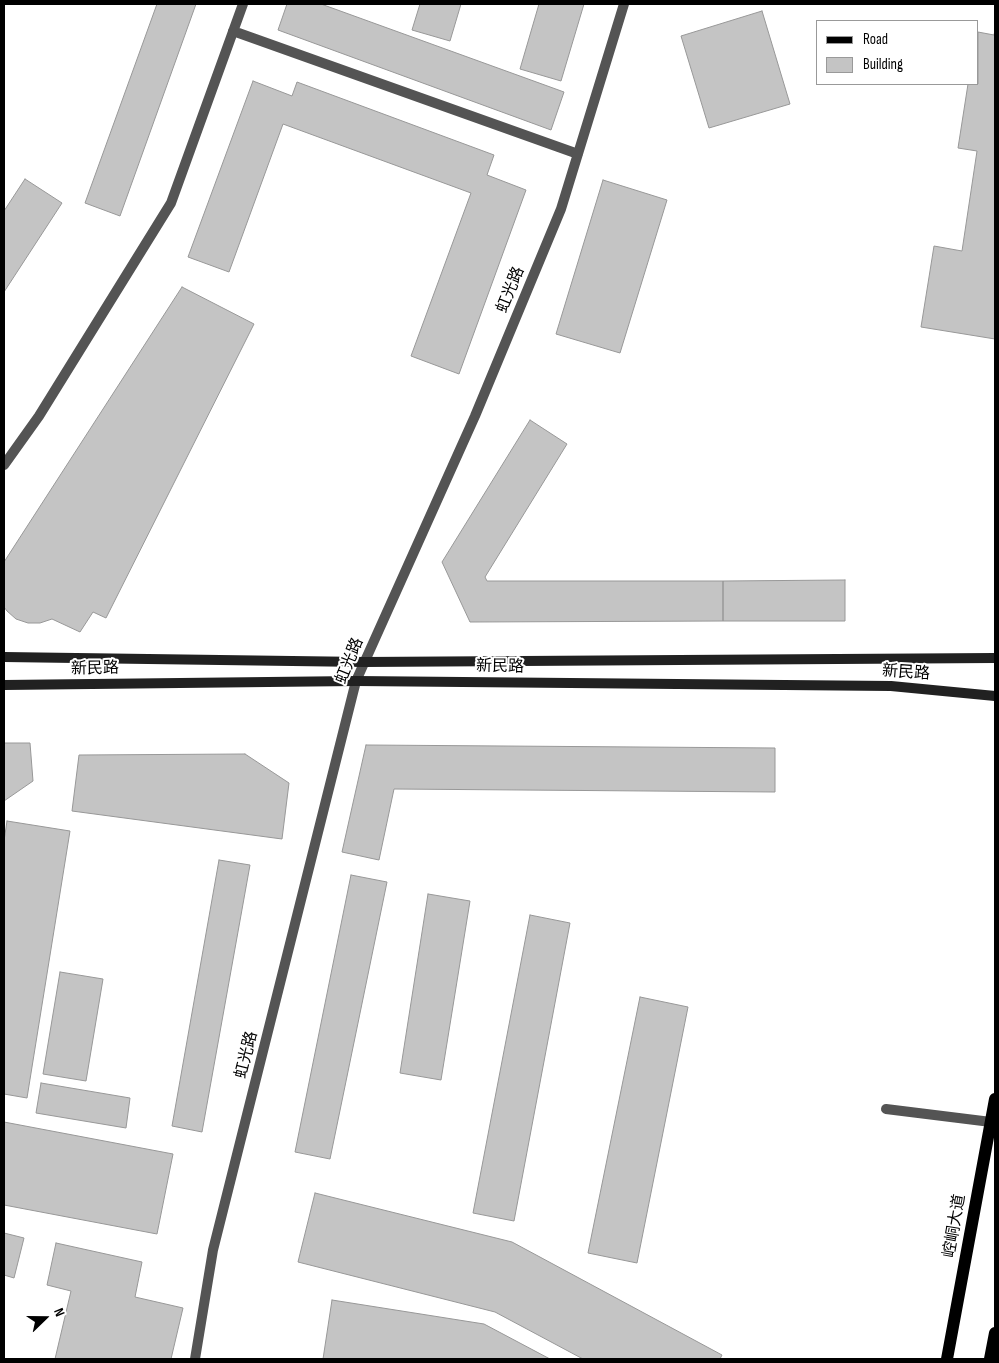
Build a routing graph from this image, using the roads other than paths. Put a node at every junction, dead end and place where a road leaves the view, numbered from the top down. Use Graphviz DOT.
graph roads {
  1 [pos="243,4"];
  2 [pos="624,4"];
  3 [pos="233,31"];
  4 [pos="578,154"];
  5 [pos="4,465"];
  6 [pos="4,657"];
  7 [pos="995,658"];
  8 [pos="364,662"];
  9 [pos="356,681"];
  10 [pos="4,685"];
  11 [pos="995,696"];
  12 [pos="995,1098"];
  13 [pos="886,1109"];
  14 [pos="991,1122"];
  15 [pos="995,1333"];
  16 [pos="195,1359"];
  17 [pos="947,1359"];
  18 [pos="990,1359"];
  1 -- 3 [label="street"];
  2 -- 4 [label="street, 虹光路"];
  3 -- 4 [label="street"];
  3 -- 5 [label="street"];
  4 -- 8 [label="street, 虹光路"];
  6 -- 8 [label="street, 新民路"];
  7 -- 8 [label="street, 新民路"];
  8 -- 9 [label="street, 虹光路"];
  9 -- 10 [label="street, 新民路"];
  9 -- 11 [label="street, 新民路"];
  9 -- 16 [label="street, 虹光路"];
  12 -- 14 [label="main road, 崆峒大道"];
  13 -- 14 [label="street"];
  14 -- 17 [label="main road, 崆峒大道"];
  15 -- 18 [label="main road"];
}
